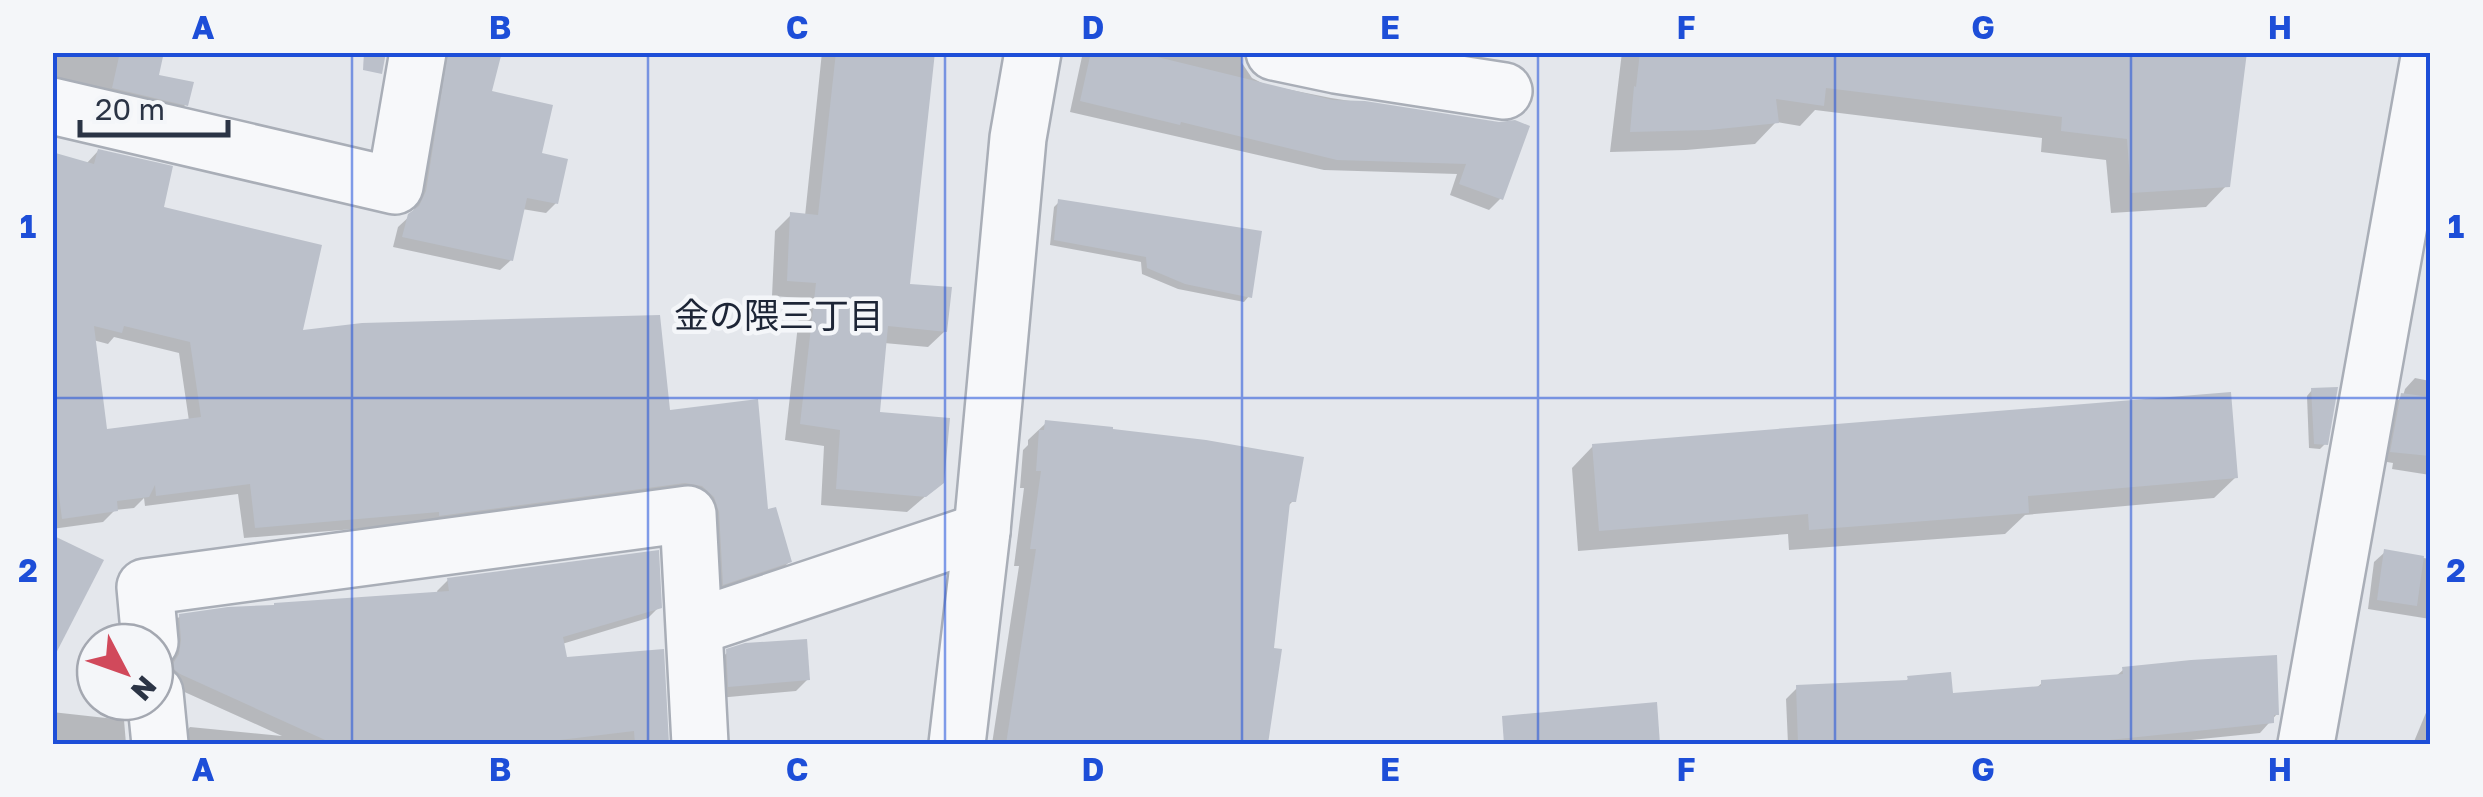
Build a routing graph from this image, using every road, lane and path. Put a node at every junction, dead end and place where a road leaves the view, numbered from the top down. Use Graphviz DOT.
graph roads {
  1 [pos="418,52"];
  2 [pos="1033,52"];
  3 [pos="1274,52"];
  4 [pos="2430,52"];
  5 [pos="1336,59"];
  6 [pos="1504,91"];
  7 [pos="52,106"];
  8 [pos="982,531"];
  9 [pos="148,622"];
  10 [pos="695,627"];
  11 [pos="700,744"];
  12 [pos="957,744"];
  13 [pos="2306,744"];
  1 -- 7 [label="street"];
  2 -- 8 [label="street"];
  3 -- 5 [label="street"];
  4 -- 13 [label="street"];
  5 -- 6 [label="street"];
  8 -- 10 [label="street"];
  8 -- 12 [label="street"];
  9 -- 10 [label="street"];
  10 -- 11 [label="street"];
}
